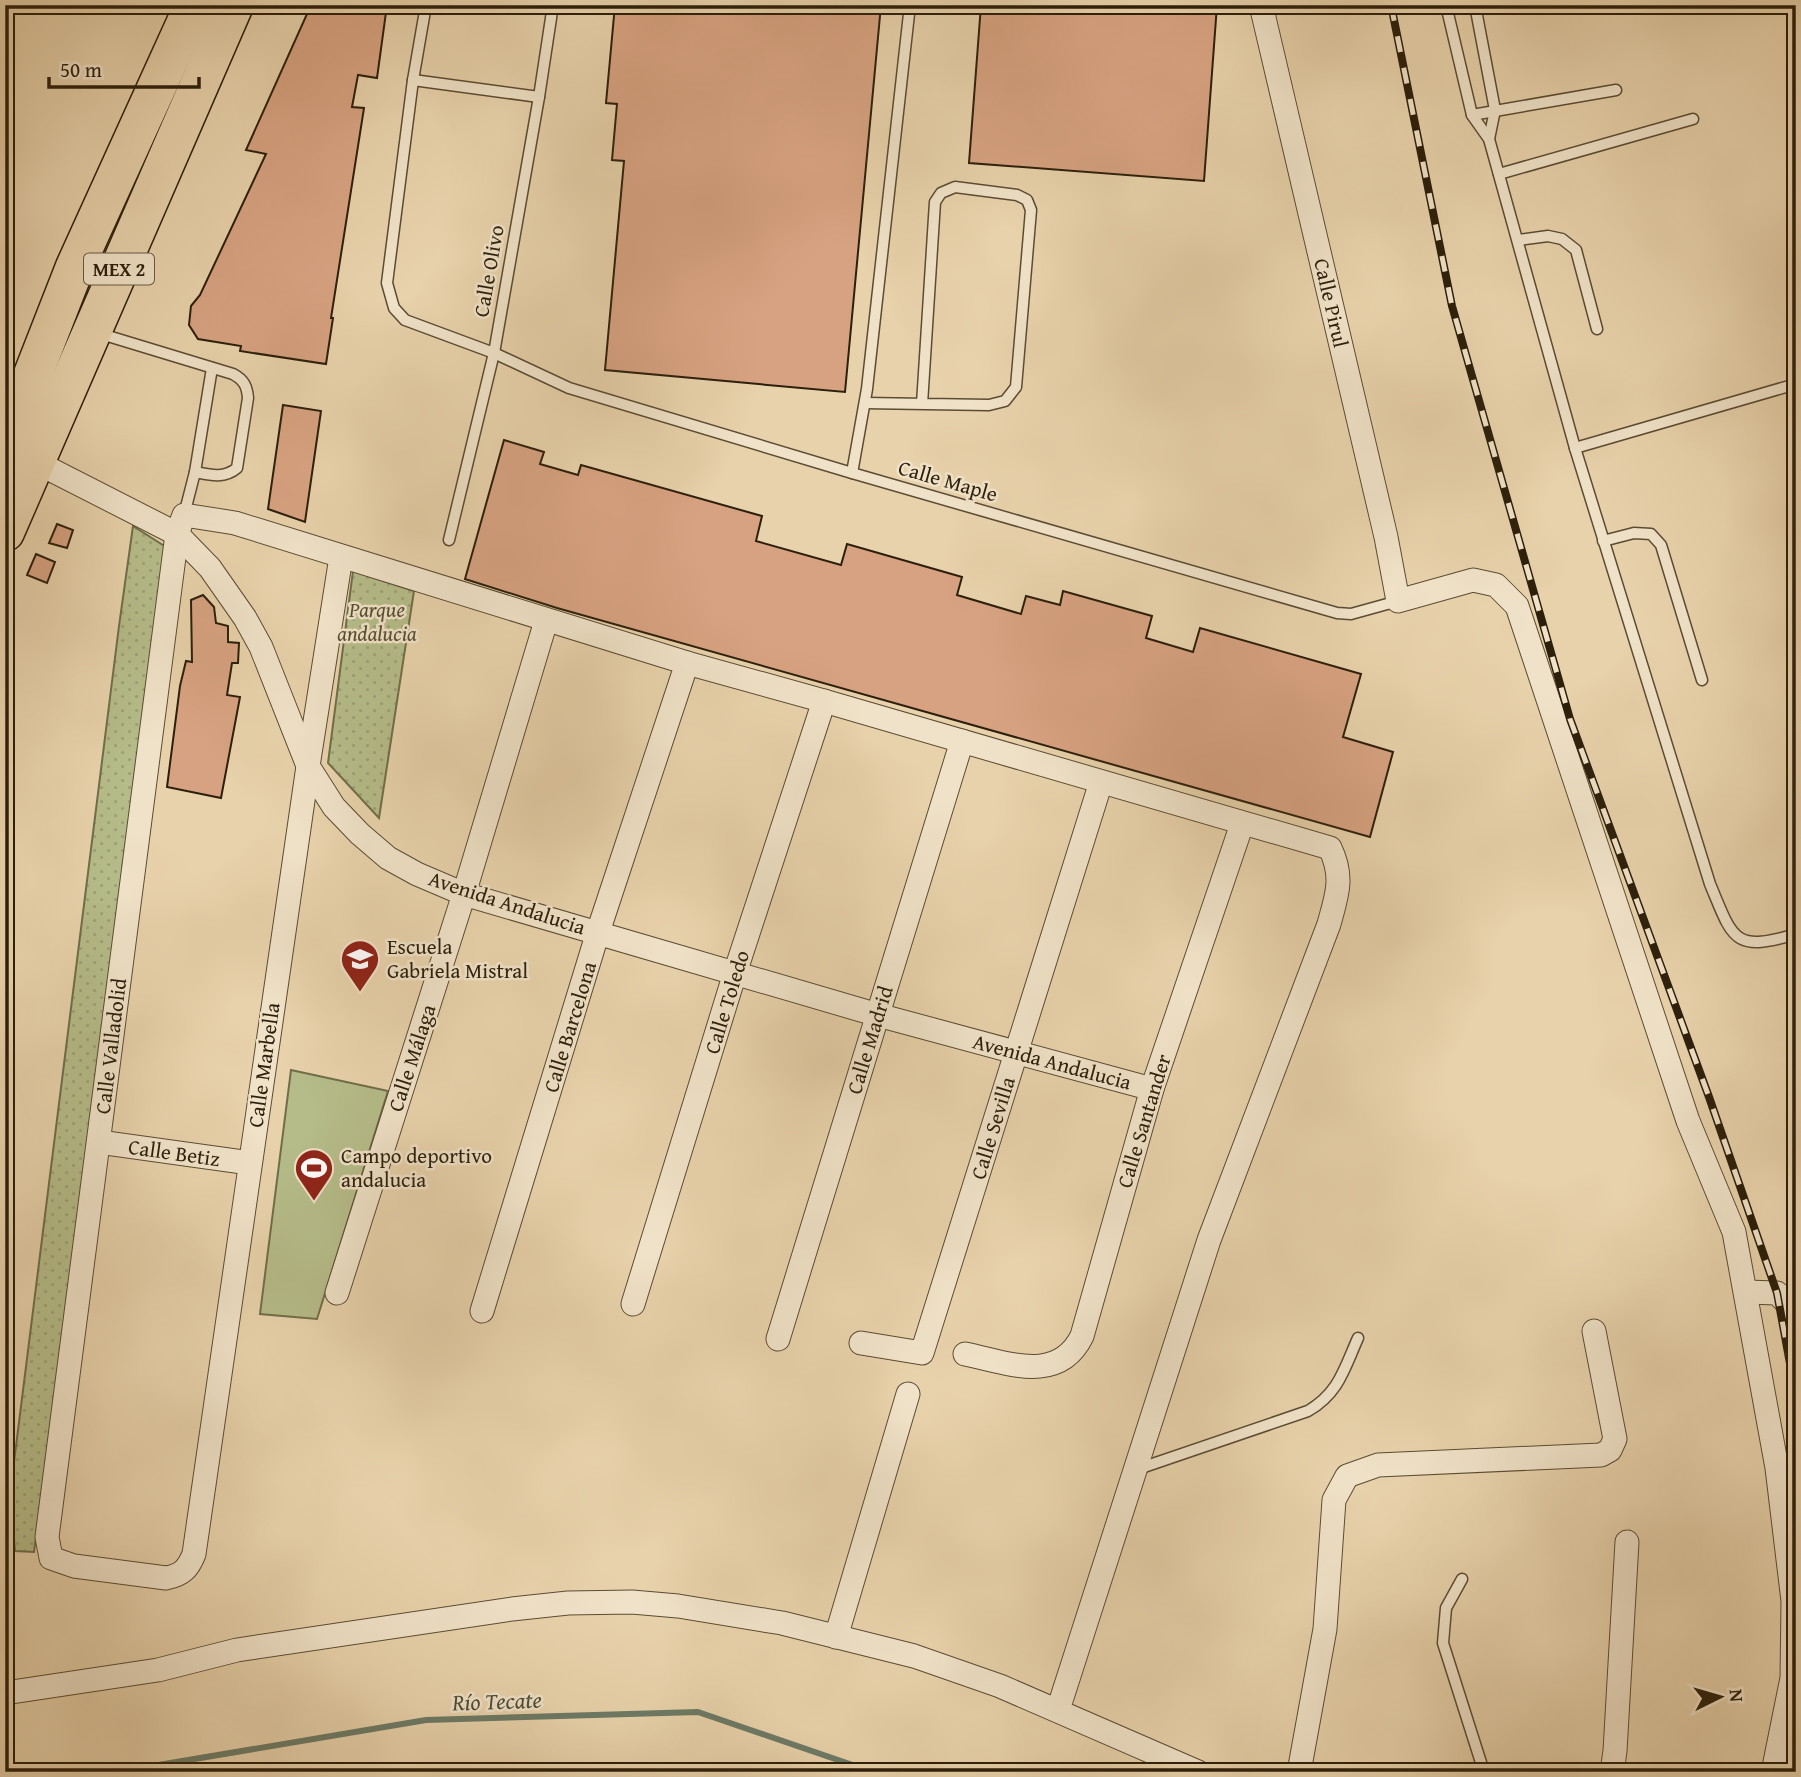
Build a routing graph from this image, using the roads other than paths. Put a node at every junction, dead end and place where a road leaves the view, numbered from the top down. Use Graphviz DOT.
graph roads {
  1 [pos="194,5"];
  2 [pos="234,5"];
  3 [pos="426,5"];
  4 [pos="553,5"];
  5 [pos="910,5"];
  6 [pos="1261,5"];
  7 [pos="1446,5"];
  8 [pos="1475,5"];
  9 [pos="413,79"];
  10 [pos="1616,90"];
  11 [pos="539,97"];
  12 [pos="1494,110"];
  13 [pos="1472,115"];
  14 [pos="1693,119"];
  15 [pos="1489,139"];
  16 [pos="1499,174"];
  17 [pos="1518,240"];
  18 [pos="1597,329"];
  19 [pos="92,331"];
  20 [pos="494,353"];
  21 [pos="212,368"];
  22 [pos="1796,384"];
  23 [pos="865,403"];
  24 [pos="922,404"];
  25 [pos="1575,448"];
  26 [pos="15,452"];
  27 [pos="195,472"];
  28 [pos="852,473"];
  29 [pos="181,525"];
  30 [pos="5,532"];
  31 [pos="449,540"];
  32 [pos="1603,541"];
  33 [pos="341,557"];
  34 [pos="1398,601"];
  35 [pos="546,621"];
  36 [pos="687,663"];
  37 [pos="1702,680"];
  38 [pos="824,701"];
  39 [pos="962,741"];
  40 [pos="308,766"];
  41 [pos="1101,782"];
  42 [pos="1242,824"];
  43 [pos="464,894"];
  44 [pos="598,932"];
  45 [pos="1796,933"];
  46 [pos="735,973"];
  47 [pos="878,1015"];
  48 [pos="1017,1052"];
  49 [pos="1152,1089"];
  50 [pos="99,1142"];
  51 [pos="250,1163"];
  52 [pos="1746,1292"];
  53 [pos="337,1293"];
  54 [pos="633,1304"];
  55 [pos="482,1311"];
  56 [pos="1796,1312"];
  57 [pos="1594,1331"];
  58 [pos="1358,1338"];
  59 [pos="778,1339"];
  60 [pos="861,1343"];
  61 [pos="965,1353"];
  62 [pos="908,1394"];
  63 [pos="1135,1470"];
  64 [pos="1628,1542"];
  65 [pos="185,1571"];
  66 [pos="1462,1579"];
  67 [pos="836,1637"];
  68 [pos="5,1693"];
  69 [pos="1058,1710"];
  70 [pos="1198,1772"];
  71 [pos="1299,1772"];
  72 [pos="1485,1772"];
  73 [pos="1612,1772"];
  74 [pos="1773,1772"];
  1 -- 26 [label="highway, MEX 2"];
  2 -- 19 [label="highway, MEX 2"];
  3 -- 9 [label="lane, Calle Maple"];
  4 -- 11 [label="lane, Calle Olivo"];
  5 -- 23 [label="lane"];
  6 -- 34 [label="street, Calle Pirul"];
  7 -- 13 [label="lane"];
  8 -- 12 [label="lane"];
  9 -- 11 [label="lane"];
  9 -- 20 [label="lane, Calle Maple"];
  10 -- 12 [label="lane"];
  11 -- 20 [label="lane, Calle Olivo"];
  12 -- 13 [label="lane"];
  12 -- 15 [label="lane"];
  13 -- 15 [label="lane"];
  14 -- 16 [label="lane"];
  15 -- 16 [label="lane"];
  16 -- 17 [label="lane"];
  17 -- 18 [label="lane"];
  17 -- 25 [label="lane"];
  19 -- 21 [label="lane"];
  19 -- 26 [label="highway, MEX 2"];
  20 -- 28 [label="lane, Calle Maple"];
  20 -- 31 [label="lane, Calle Olivo"];
  21 -- 27 [label="lane"];
  21 -- 27 [label="lane"];
  22 -- 25 [label="lane"];
  23 -- 24 [label="lane"];
  23 -- 28 [label="lane"];
  24 -- 24 [label="lane"];
  25 -- 32 [label="lane"];
  26 -- 29 [label="street, Avenida Andalucia"];
  26 -- 30 [label="highway, MEX 2"];
  27 -- 29 [label="lane"];
  28 -- 34 [label="lane, Calle Maple"];
  29 -- 33 [label="street"];
  29 -- 40 [label="street, Avenida Andalucia"];
  29 -- 50 [label="street, Calle Valladolid"];
  32 -- 37 [label="lane"];
  32 -- 45 [label="lane"];
  33 -- 35 [label="street"];
  33 -- 40 [label="street, Calle Marbella"];
  34 -- 52 [label="street"];
  35 -- 36 [label="street"];
  35 -- 43 [label="street, Calle Málaga"];
  36 -- 38 [label="street"];
  36 -- 44 [label="street, Calle Barcelona"];
  38 -- 39 [label="street"];
  38 -- 46 [label="street, Calle Toledo"];
  39 -- 41 [label="street"];
  39 -- 47 [label="street, Calle Madrid"];
  40 -- 43 [label="street, Avenida Andalucia"];
  40 -- 51 [label="street, Calle Marbella"];
  41 -- 42 [label="street"];
  41 -- 48 [label="street, Calle Sevilla"];
  42 -- 49 [label="street, Calle Santander"];
  42 -- 63 [label="street"];
  43 -- 44 [label="street, Avenida Andalucia"];
  43 -- 53 [label="street, Calle Málaga"];
  44 -- 46 [label="street, Avenida Andalucia"];
  44 -- 55 [label="street, Calle Barcelona"];
  46 -- 47 [label="street, Avenida Andalucia"];
  46 -- 54 [label="street, Calle Toledo"];
  47 -- 48 [label="street, Avenida Andalucia"];
  47 -- 59 [label="street, Calle Madrid"];
  48 -- 49 [label="street, Avenida Andalucia"];
  48 -- 60 [label="street, Calle Sevilla"];
  49 -- 61 [label="street, Calle Santander"];
  50 -- 51 [label="street, Calle Betiz"];
  50 -- 65 [label="street, Calle Valladolid"];
  51 -- 65 [label="street, Calle Marbella"];
  52 -- 56 [label="street"];
  52 -- 74 [label="street"];
  57 -- 71 [label="street"];
  58 -- 63 [label="lane"];
  62 -- 67 [label="street"];
  63 -- 69 [label="street"];
  64 -- 73 [label="street"];
  66 -- 72 [label="lane"];
  67 -- 68 [label="street"];
  67 -- 69 [label="street"];
  69 -- 70 [label="street"];
}
